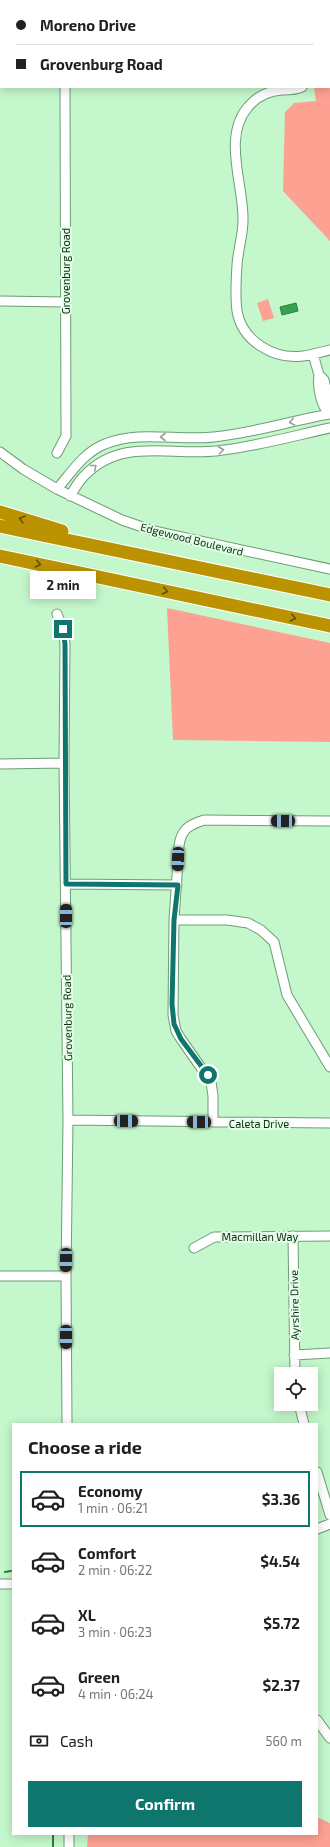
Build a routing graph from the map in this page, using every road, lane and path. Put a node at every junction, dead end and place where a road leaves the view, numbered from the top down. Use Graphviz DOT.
graph roads {
  1 [pos="65,88"];
  2 [pos="300,88"];
  3 [pos="0,301"];
  4 [pos="64,302"];
  5 [pos="330,350"];
  6 [pos="314,354"];
  7 [pos="330,410"];
  8 [pos="330,428"];
  9 [pos="0,452"];
  10 [pos="57,453"];
  11 [pos="57,489"];
  12 [pos="70,496"];
  13 [pos="0,512"];
  14 [pos="0,526"];
  15 [pos="1,557"];
  16 [pos="330,569"];
  17 [pos="277,585"];
  18 [pos="330,595"];
  19 [pos="58,614"];
  20 [pos="330,626"];
  21 [pos="64,763"];
  22 [pos="0,764"];
  23 [pos="330,821"];
  24 [pos="66,884"];
  25 [pos="178,885"];
  26 [pos="174,920"];
  27 [pos="330,1067"];
  28 [pos="68,1120"];
  29 [pos="213,1122"];
  30 [pos="330,1123"];
  31 [pos="293,1236"];
  32 [pos="330,1236"];
  33 [pos="194,1248"];
  34 [pos="0,1276"];
  35 [pos="66,1276"];
  36 [pos="330,1353"];
  37 [pos="294,1354"];
  38 [pos="295,1367"];
  39 [pos="301,1411"];
  40 [pos="67,1423"];
  41 [pos="304,1423"];
  42 [pos="318,1475"];
  43 [pos="330,1515"];
  44 [pos="330,1524"];
  45 [pos="318,1529"];
  46 [pos="0,1584"];
  47 [pos="12,1584"];
  48 [pos="318,1721"];
  49 [pos="330,1738"];
  50 [pos="69,1835"];
  51 [pos="69,1847"];
  1 -- 4 [label="street, Grovenburg Road"];
  2 -- 6 [label="street"];
  3 -- 4 [label="street"];
  4 -- 10 [label="street, Grovenburg Road"];
  5 -- 6 [label="street"];
  6 -- 7 [label="street"];
  7 -- 11 [label="street, one-way"];
  12 -- 8 [label="street, one-way"];
  9 -- 11 [label="street, Edgewood Boulevard"];
  11 -- 12 [label="street, Edgewood Boulevard"];
  12 -- 16 [label="street, Edgewood Boulevard"];
  17 -- 13 [label="highway, one-way"];
  14 -- 17 [label="highway"];
  15 -- 20 [label="highway, one-way"];
  17 -- 18 [label="highway"];
  19 -- 21 [label="street, Grovenburg Road"];
  21 -- 22 [label="street"];
  21 -- 24 [label="street, Grovenburg Road"];
  23 -- 25 [label="street"];
  24 -- 25 [label="street"];
  24 -- 28 [label="street, Grovenburg Road"];
  25 -- 26 [label="street"];
  26 -- 27 [label="street"];
  26 -- 29 [label="street"];
  28 -- 29 [label="street, Caleta Drive"];
  28 -- 35 [label="street, Grovenburg Road"];
  29 -- 30 [label="street, Caleta Drive"];
  31 -- 32 [label="street, Macmillan Way"];
  31 -- 33 [label="street, Macmillan Way"];
  31 -- 37 [label="street, Ayrshire Drive"];
  34 -- 35 [label="street"];
  35 -- 40 [label="street, Grovenburg Road"];
  36 -- 37 [label="street"];
  37 -- 38 [label="street, Ayrshire Drive"];
  39 -- 41 [label="street"];
  42 -- 43 [label="street"];
  44 -- 45 [label="street"];
  46 -- 47 [label="street"];
  48 -- 49 [label="street"];
  50 -- 51 [label="street"];
}
